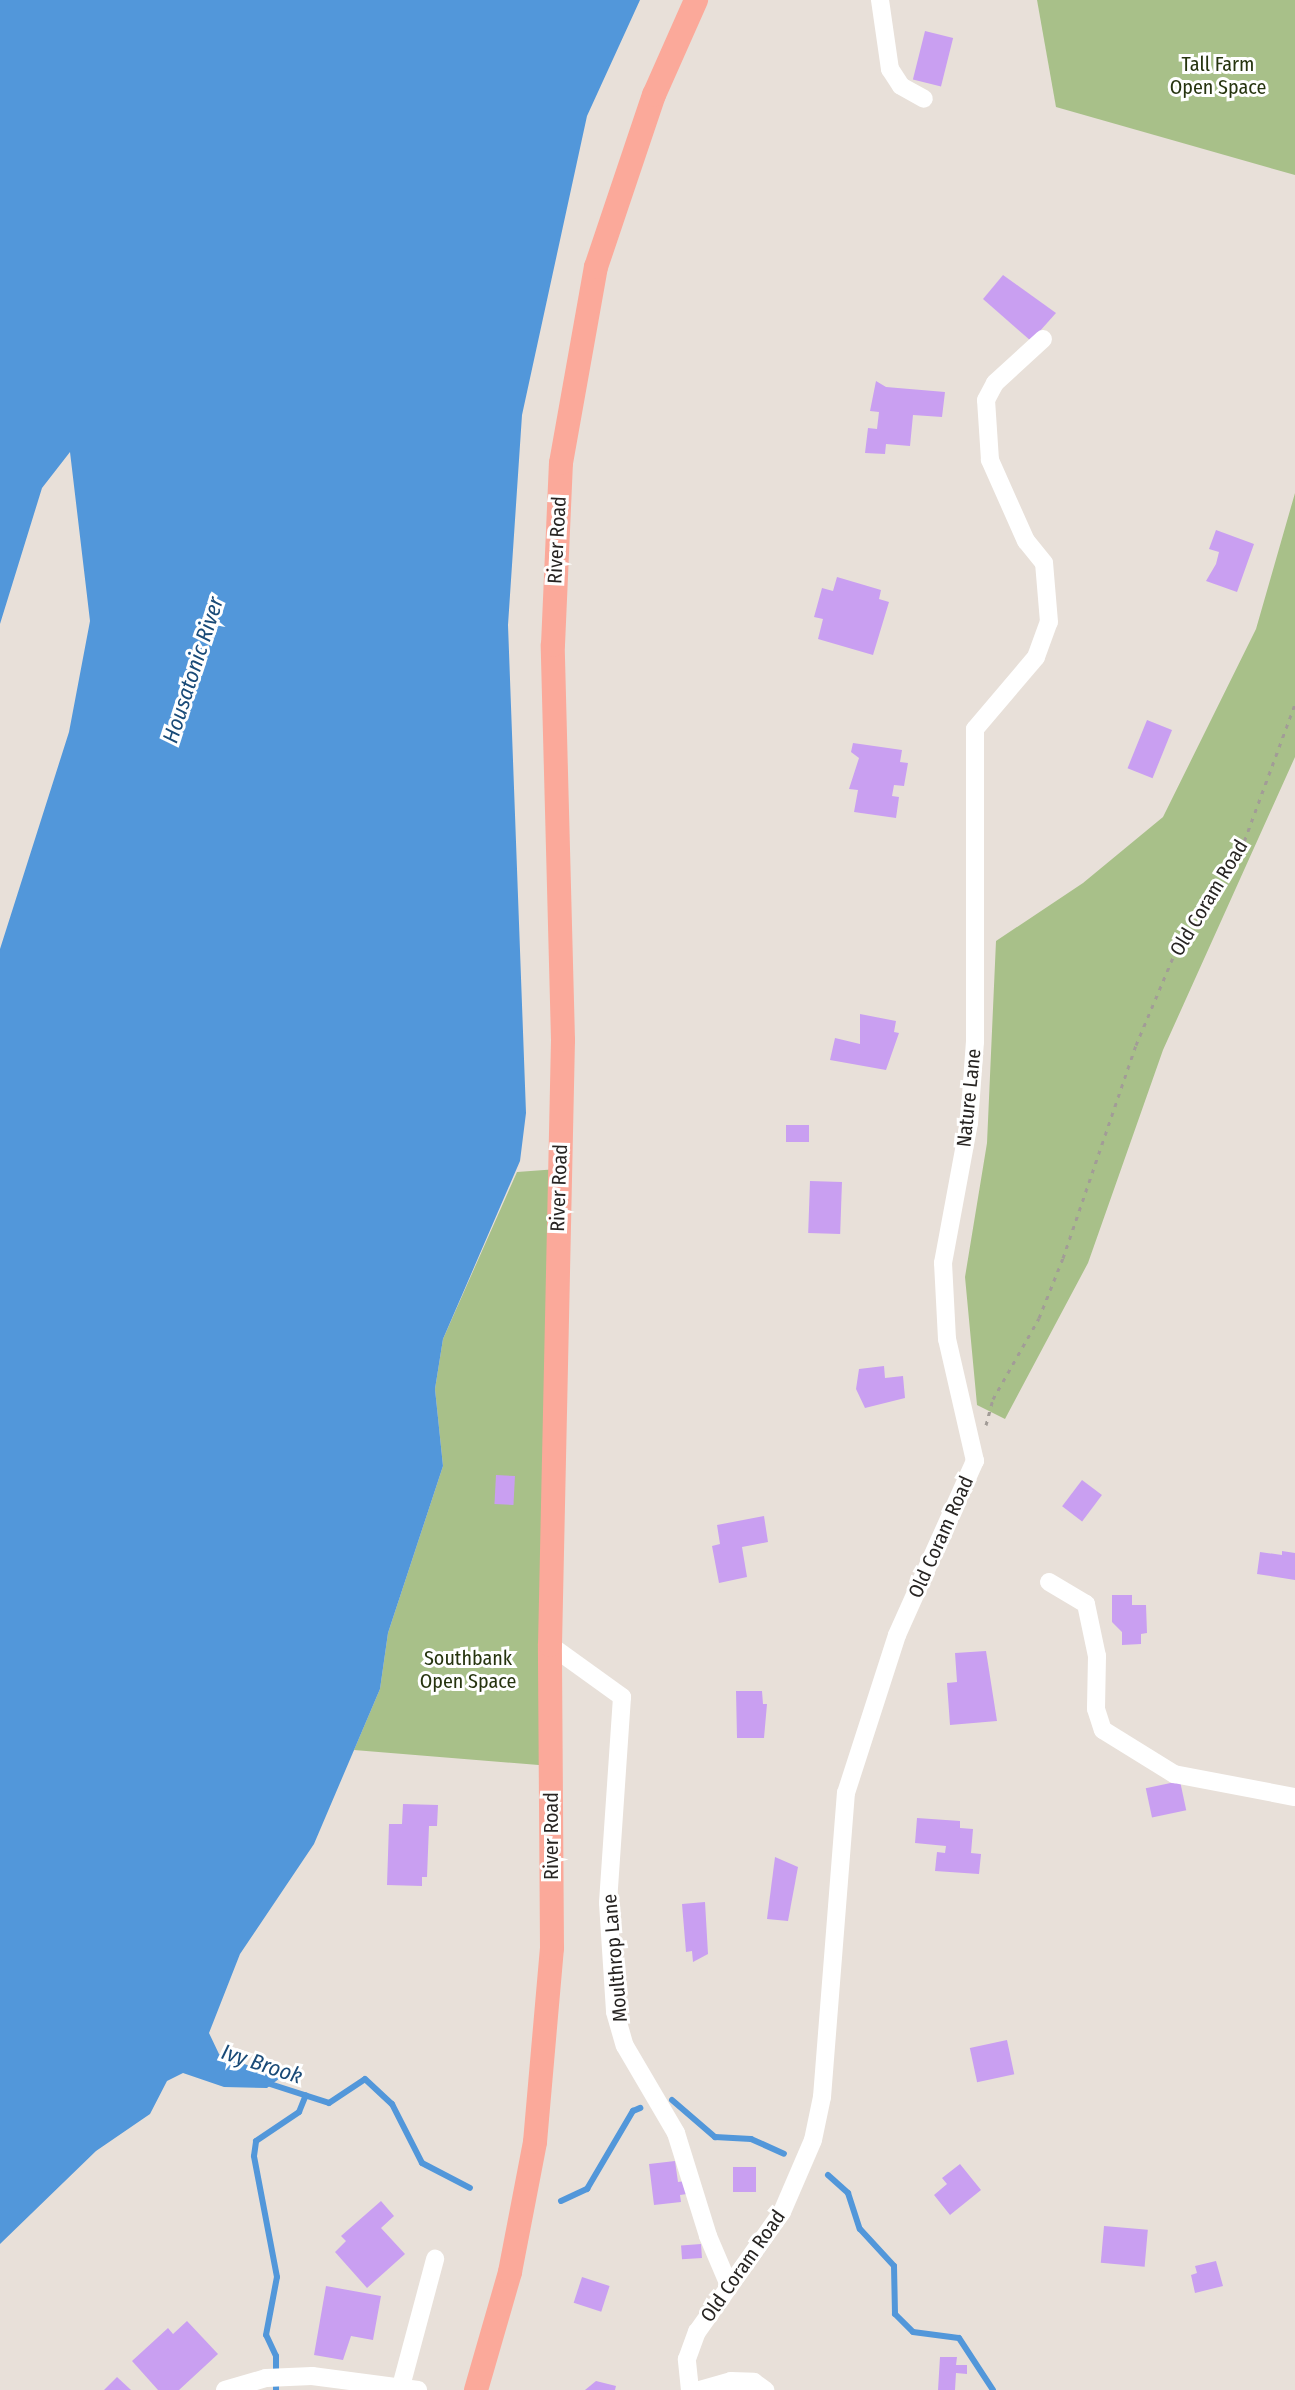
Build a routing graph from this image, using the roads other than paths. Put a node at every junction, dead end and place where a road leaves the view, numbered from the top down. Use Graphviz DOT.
graph roads {
  1 [pos="700,0"];
  2 [pos="880,0"];
  3 [pos="924,99"];
  4 [pos="1043,339"];
  5 [pos="975,1461"];
  6 [pos="1049,1582"];
  7 [pos="550,1645"];
  8 [pos="1295,1797"];
  9 [pos="435,2259"];
  10 [pos="728,2283"];
  11 [pos="407,2388"];
  12 [pos="225,2390"];
  13 [pos="476,2390"];
  14 [pos="690,2390"];
  15 [pos="700,2390"];
  16 [pos="765,2390"];
  1 -- 7 [label="main road, River Road"];
  2 -- 3 [label="street"];
  4 -- 5 [label="street, Nature Lane"];
  5 -- 10 [label="street, Old Coram Road"];
  6 -- 8 [label="street"];
  7 -- 10 [label="street, Moulthrop Lane"];
  7 -- 13 [label="main road, River Road"];
  9 -- 11 [label="street"];
  10 -- 14 [label="street, Old Coram Road"];
  11 -- 12 [label="street"];
  15 -- 16 [label="street"];
}
